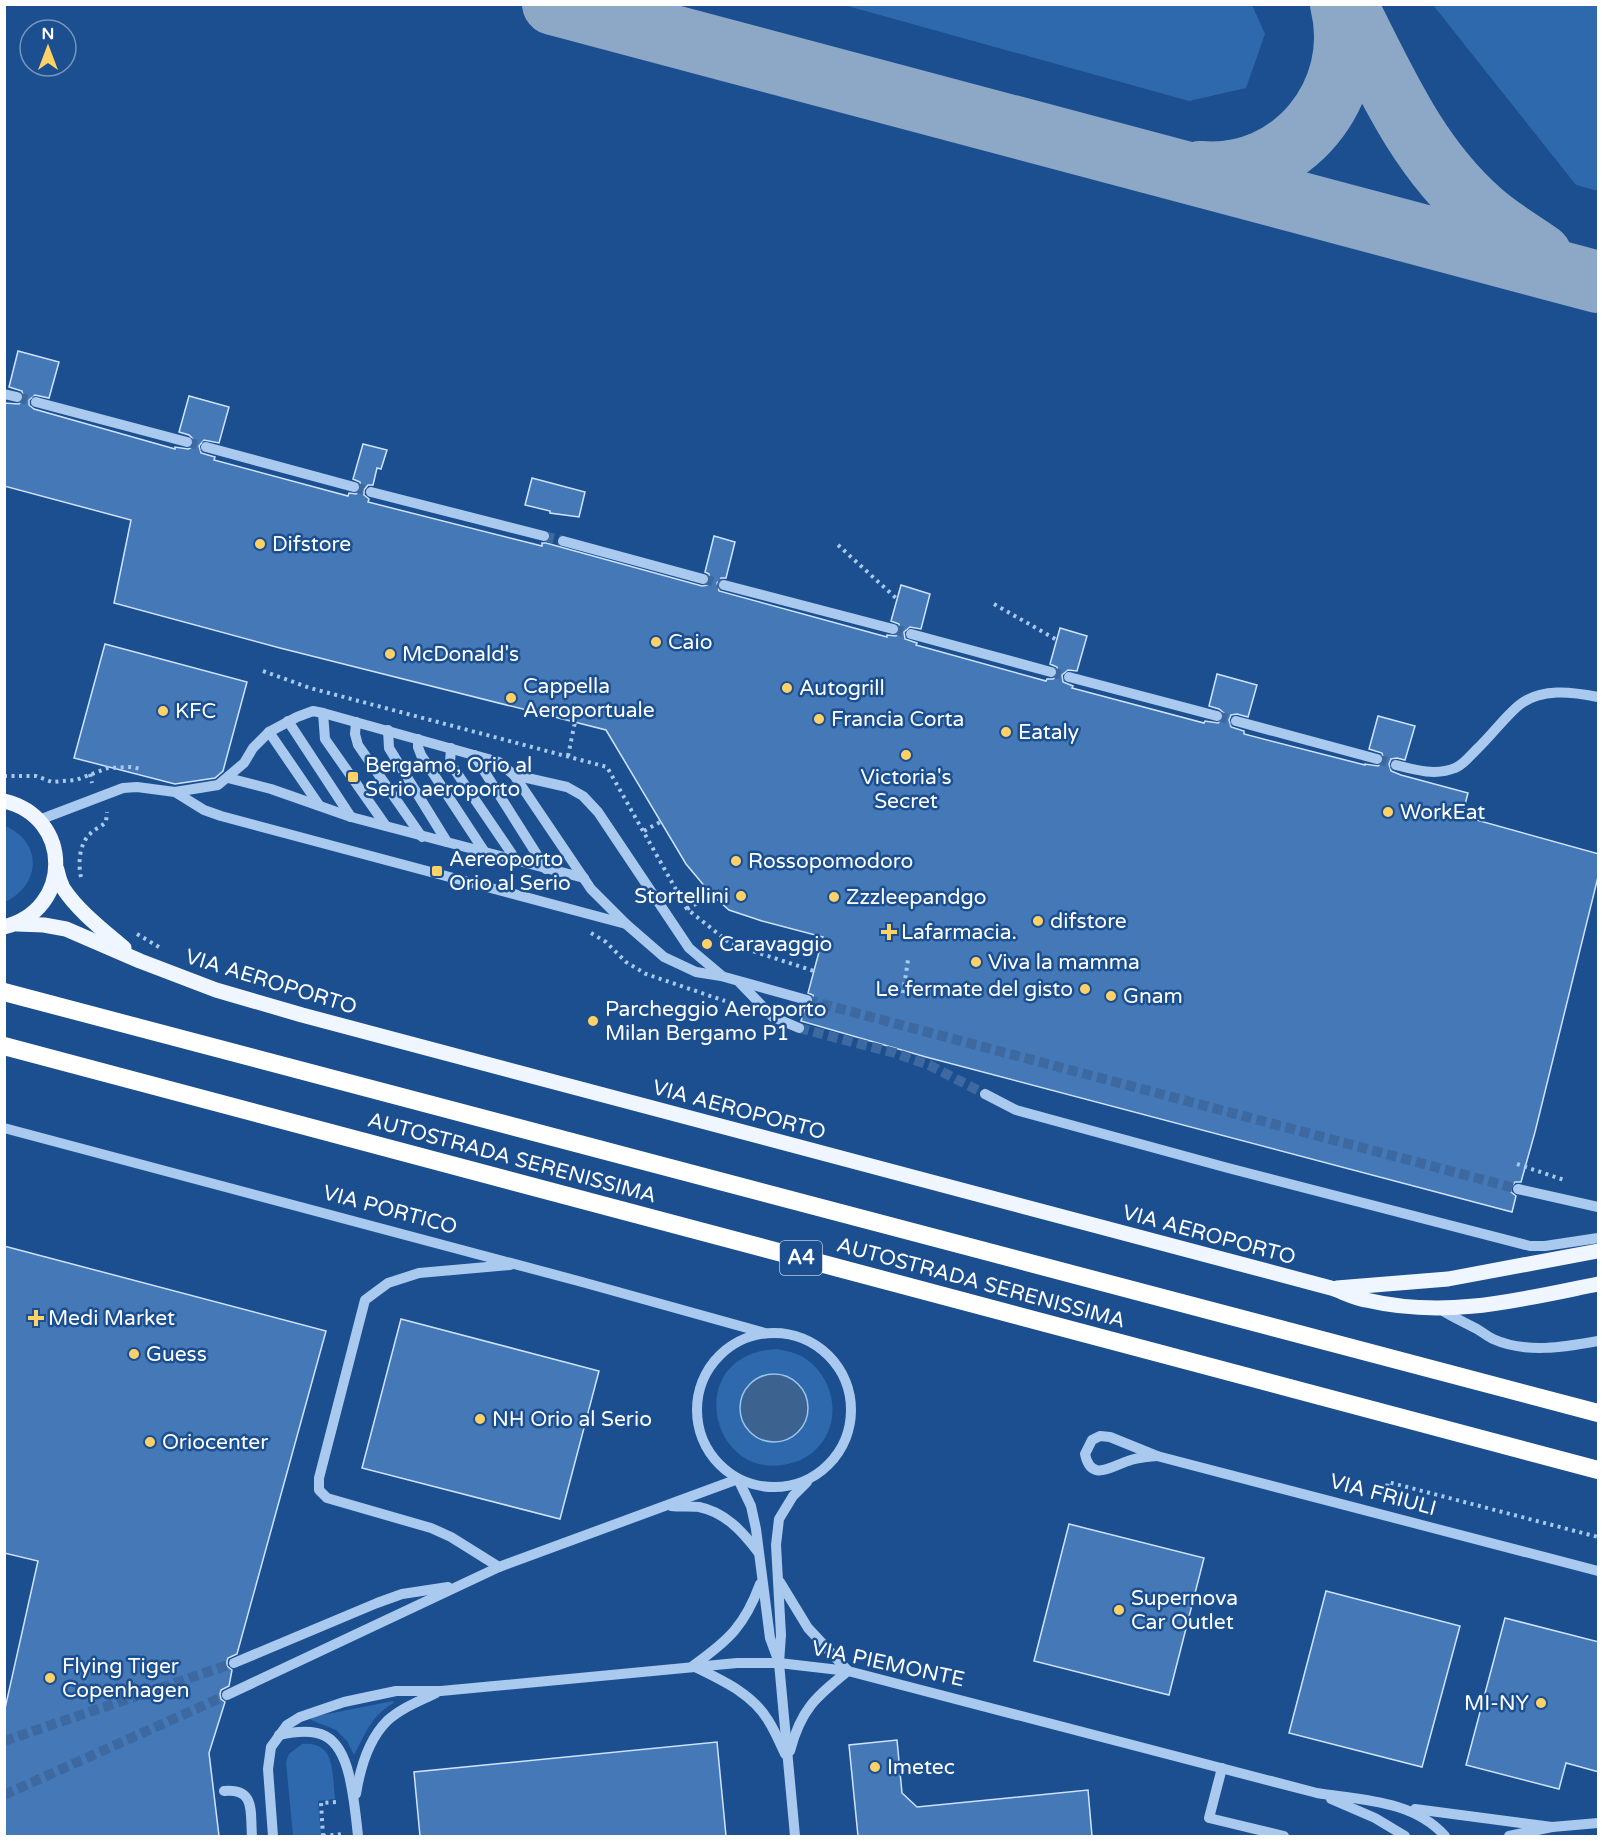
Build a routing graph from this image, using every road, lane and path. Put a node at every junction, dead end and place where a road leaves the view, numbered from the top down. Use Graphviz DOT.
graph roads {
  1 [pos="4,394"];
  2 [pos="17,397"];
  3 [pos="36,402"];
  4 [pos="187,442"];
  5 [pos="206,447"];
  6 [pos="354,487"];
  7 [pos="371,492"];
  8 [pos="544,536"];
  9 [pos="563,541"];
  10 [pos="838,545"];
  11 [pos="703,579"];
  12 [pos="724,585"];
  13 [pos="897,599"];
  14 [pos="994,604"];
  15 [pos="893,629"];
  16 [pos="911,634"];
  17 [pos="1057,640"];
  18 [pos="1051,672"];
  19 [pos="1069,677"];
  20 [pos="1599,697"];
  21 [pos="323,712"];
  22 [pos="1217,716"];
  23 [pos="288,721"];
  24 [pos="1236,721"];
  25 [pos="356,722"];
  26 [pos="574,722"];
  27 [pos="388,730"];
  28 [pos="269,732"];
  29 [pos="418,739"];
  30 [pos="451,748"];
  31 [pos="474,754"];
  32 [pos="568,756"];
  33 [pos="1377,759"];
  34 [pos="1395,765"];
  35 [pos="147,770"];
  36 [pos="90,774"];
  37 [pos="514,775"];
  38 [pos="4,776"];
  39 [pos="228,778"];
  40 [pos="175,792"];
  41 [pos="96,798"];
  42 [pos="4,801"];
  43 [pos="319,805"];
  44 [pos="351,817"];
  45 [pos="39,820"];
  46 [pos="660,822"];
  47 [pos="386,826"];
  48 [pos="644,831"];
  49 [pos="422,837"];
  50 [pos="447,842"];
  51 [pos="483,851"];
  52 [pos="516,860"];
  53 [pos="56,868"];
  54 [pos="546,869"];
  55 [pos="584,878"];
  56 [pos="82,881"];
  57 [pos="712,895"];
  58 [pos="687,909"];
  59 [pos="626,924"];
  60 [pos="11,926"];
  61 [pos="131,929"];
  62 [pos="587,931"];
  63 [pos="165,950"];
  64 [pos="908,960"];
  65 [pos="140,961"];
  66 [pos="721,976"];
  67 [pos="738,981"];
  68 [pos="4,992"];
  69 [pos="903,993"];
  70 [pos="807,1000"];
  71 [pos="725,1001"];
  72 [pos="800,1028"];
  73 [pos="4,1046"];
  74 [pos="985,1094"];
  75 [pos="4,1128"];
  76 [pos="1517,1164"];
  77 [pos="1571,1183"];
  78 [pos="1518,1189"];
  79 [pos="1599,1208"];
  80 [pos="1599,1238"];
  81 [pos="1599,1251"];
  82 [pos="517,1264"];
  83 [pos="1599,1284"];
  84 [pos="1331,1288"];
  85 [pos="1446,1309"];
  86 [pos="765,1333"];
  87 [pos="1599,1341"];
  88 [pos="1599,1413"];
  89 [pos="1157,1456"];
  90 [pos="1599,1470"];
  91 [pos="812,1478"];
  92 [pos="738,1479"];
  93 [pos="1374,1496"];
  94 [pos="666,1506"];
  95 [pos="1599,1537"];
  96 [pos="759,1552"];
  97 [pos="498,1567"];
  98 [pos="1599,1572"];
  99 [pos="778,1579"];
  100 [pos="761,1581"];
  101 [pos="460,1585"];
  102 [pos="234,1663"];
  103 [pos="779,1663"];
  104 [pos="693,1666"];
  105 [pos="848,1671"];
  106 [pos="441,1690"];
  107 [pos="227,1695"];
  108 [pos="279,1735"];
  109 [pos="788,1760"];
  110 [pos="1222,1768"];
  111 [pos="224,1791"];
  112 [pos="1317,1793"];
  113 [pos="355,1800"];
  114 [pos="338,1802"];
  115 [pos="1394,1805"];
  116 [pos="1599,1822"];
  117 [pos="1552,1827"];
  118 [pos="252,1836"];
  119 [pos="273,1836"];
  120 [pos="323,1836"];
  121 [pos="358,1836"];
  122 [pos="795,1836"];
  123 [pos="1284,1836"];
  124 [pos="1405,1836"];
  125 [pos="1445,1836"];
  126 [pos="1509,1836"];
  1 -- 2 [label="street"];
  3 -- 4 [label="street"];
  5 -- 6 [label="street"];
  7 -- 8 [label="street"];
  9 -- 11 [label="street"];
  10 -- 13 [label="path"];
  12 -- 15 [label="street"];
  14 -- 17 [label="path"];
  16 -- 18 [label="street"];
  19 -- 22 [label="street"];
  20 -- 34 [label="street"];
  21 -- 23 [label="street"];
  21 -- 25 [label="street"];
  21 -- 47 [label="street"];
  23 -- 28 [label="street"];
  23 -- 44 [label="street"];
  24 -- 33 [label="street"];
  25 -- 27 [label="street"];
  25 -- 49 [label="street"];
  26 -- 32 [label="path"];
  27 -- 29 [label="street"];
  27 -- 50 [label="street"];
  28 -- 39 [label="street"];
  28 -- 43 [label="street"];
  29 -- 30 [label="street"];
  29 -- 51 [label="street"];
  30 -- 31 [label="street"];
  30 -- 52 [label="street"];
  31 -- 37 [label="street"];
  31 -- 54 [label="street"];
  35 -- 36 [label="path"];
  36 -- 38 [label="path"];
  36 -- 41 [label="path"];
  37 -- 55 [label="street"];
  37 -- 66 [label="street"];
  39 -- 40 [label="street"];
  39 -- 43 [label="street"];
  40 -- 41 [label="street"];
  40 -- 59 [label="street"];
  41 -- 45 [label="street"];
  41 -- 56 [label="path"];
  42 -- 45 [label="main road"];
  43 -- 44 [label="street"];
  44 -- 47 [label="street"];
  45 -- 53 [label="main road"];
  46 -- 48 [label="path"];
  47 -- 49 [label="street"];
  49 -- 50 [label="street"];
  50 -- 51 [label="street"];
  51 -- 52 [label="street"];
  52 -- 54 [label="street"];
  53 -- 60 [label="main road"];
  53 -- 65 [label="main road, VIA AEROPORTO"];
  54 -- 55 [label="street"];
  55 -- 59 [label="street"];
  57 -- 58 [label="path"];
  59 -- 66 [label="street"];
  60 -- 65 [label="main road, VIA AEROPORTO"];
  61 -- 63 [label="path"];
  62 -- 71 [label="path"];
  64 -- 69 [label="path"];
  65 -- 84 [label="main road, VIA AEROPORTO"];
  66 -- 67 [label="street"];
  67 -- 70 [label="street"];
  67 -- 72 [label="street"];
  68 -- 88 [label="highway, AUTOSTRADA SERENISSIMA"];
  73 -- 90 [label="highway, AUTOSTRADA SERENISSIMA / A4"];
  74 -- 80 [label="street"];
  75 -- 82 [label="street, VIA PORTICO"];
  76 -- 77 [label="path"];
  78 -- 79 [label="street"];
  81 -- 84 [label="main road, VIA AEROPORTO"];
  82 -- 86 [label="street, VIA PORTICO"];
  82 -- 97 [label="street"];
  83 -- 85 [label="main road, VIA AEROPORTO"];
  84 -- 85 [label="main road, VIA AEROPORTO"];
  85 -- 87 [label="street"];
  86 -- 91 [label="street"];
  86 -- 92 [label="street"];
  89 -- 89 [label="street, VIA FRIULI"];
  89 -- 98 [label="street, VIA FRIULI"];
  91 -- 92 [label="street"];
  91 -- 99 [label="street"];
  92 -- 94 [label="street"];
  92 -- 96 [label="street"];
  93 -- 95 [label="path"];
  94 -- 96 [label="street"];
  94 -- 97 [label="street"];
  96 -- 100 [label="street"];
  97 -- 101 [label="street"];
  99 -- 103 [label="street"];
  99 -- 105 [label="street"];
  100 -- 103 [label="street"];
  100 -- 104 [label="street"];
  101 -- 102 [label="street"];
  101 -- 107 [label="street"];
  103 -- 104 [label="street, VIA PIEMONTE"];
  103 -- 105 [label="street, VIA PIEMONTE"];
  103 -- 109 [label="street"];
  104 -- 106 [label="street, VIA PIEMONTE"];
  104 -- 109 [label="street"];
  105 -- 109 [label="street"];
  105 -- 110 [label="street, VIA PIEMONTE"];
  106 -- 108 [label="street, VIA PIEMONTE"];
  106 -- 113 [label="street, VIA PIEMONTE"];
  108 -- 113 [label="street"];
  108 -- 119 [label="street"];
  109 -- 122 [label="street"];
  110 -- 112 [label="street, VIA PIEMONTE"];
  110 -- 123 [label="street"];
  111 -- 118 [label="street"];
  112 -- 115 [label="street, VIA PIEMONTE"];
  112 -- 124 [label="street, VIA PIEMONTE"];
  113 -- 121 [label="street"];
  114 -- 120 [label="path"];
  115 -- 117 [label="street"];
  115 -- 125 [label="street, VIA PIEMONTE"];
  116 -- 117 [label="street"];
  117 -- 126 [label="street"];
}
